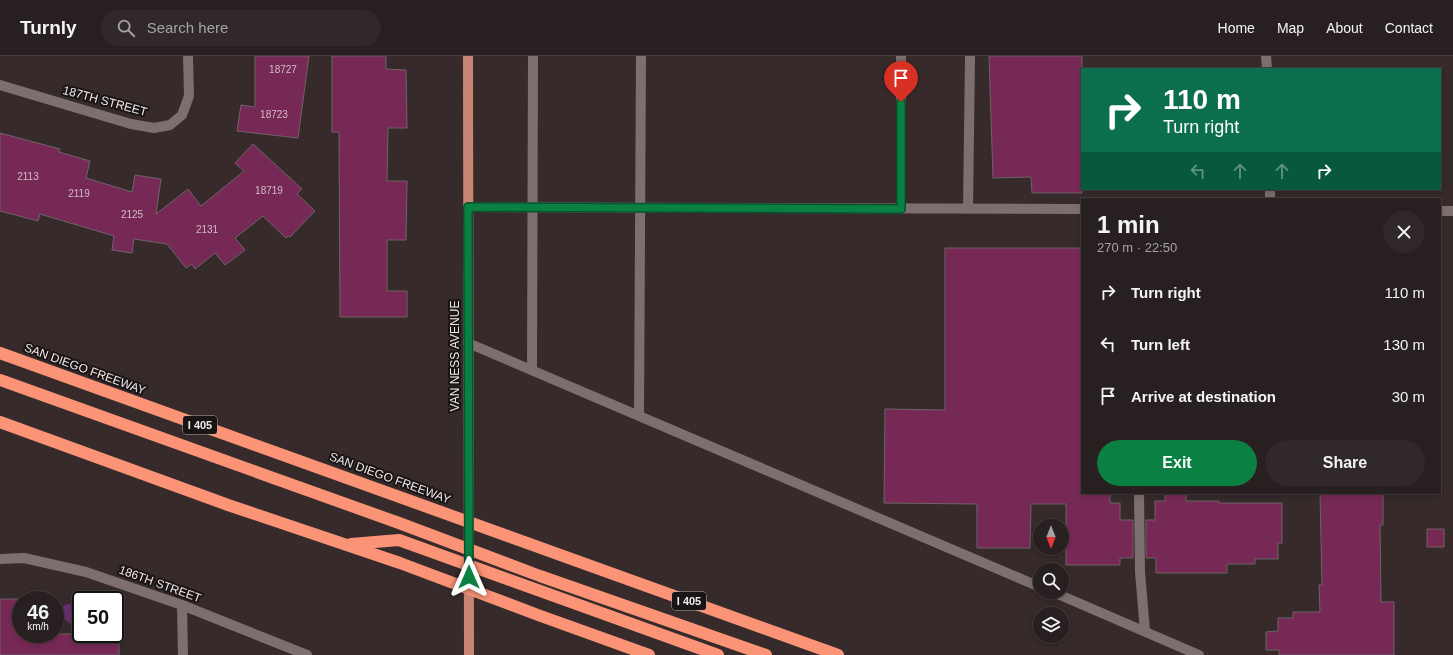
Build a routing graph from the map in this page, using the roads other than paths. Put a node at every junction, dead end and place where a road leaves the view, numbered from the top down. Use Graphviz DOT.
graph roads {
  1 [pos="188,56"];
  2 [pos="468,56"];
  3 [pos="533,56"];
  4 [pos="641,56"];
  5 [pos="901,56"];
  6 [pos="970,56"];
  7 [pos="1266,56"];
  8 [pos="1267,68"];
  9 [pos="0,85"];
  10 [pos="468,207"];
  11 [pos="533,207"];
  12 [pos="641,207"];
  13 [pos="901,209"];
  14 [pos="968,209"];
  15 [pos="1081,209"];
  16 [pos="1441,211"];
  17 [pos="1453,211"];
  18 [pos="468,343"];
  19 [pos="0,353"];
  20 [pos="532,370"];
  21 [pos="0,380"];
  22 [pos="639,416"];
  23 [pos="0,422"];
  24 [pos="1139,494"];
  25 [pos="348,544"];
  26 [pos="0,559"];
  27 [pos="1033,584"];
  28 [pos="1069,599"];
  29 [pos="182,606"];
  30 [pos="1145,631"];
  31 [pos="183,655"];
  32 [pos="307,655"];
  33 [pos="469,655"];
  34 [pos="650,655"];
  35 [pos="718,655"];
  36 [pos="766,655"];
  37 [pos="838,655"];
  38 [pos="1199,655"];
  1 -- 9 [label="street, 187TH STREET"];
  2 -- 10 [label="main road, VAN NESS AVENUE"];
  3 -- 11 [label="street"];
  4 -- 12 [label="street"];
  5 -- 13 [label="street"];
  6 -- 14 [label="street"];
  7 -- 8 [label="street"];
  10 -- 11 [label="street"];
  10 -- 18 [label="main road, VAN NESS AVENUE"];
  11 -- 12 [label="street"];
  11 -- 20 [label="street"];
  12 -- 13 [label="street"];
  12 -- 22 [label="street"];
  13 -- 14 [label="street"];
  14 -- 15 [label="street"];
  16 -- 17 [label="street"];
  18 -- 20 [label="street"];
  18 -- 33 [label="main road, VAN NESS AVENUE"];
  19 -- 37 [label="highway, SAN DIEGO FREEWAY / I 405"];
  20 -- 22 [label="street"];
  21 -- 36 [label="highway"];
  22 -- 27 [label="street"];
  23 -- 25 [label="highway"];
  24 -- 30 [label="street"];
  25 -- 34 [label="highway"];
  25 -- 35 [label="highway"];
  26 -- 29 [label="street, 186TH STREET"];
  28 -- 30 [label="street"];
  29 -- 31 [label="street"];
  29 -- 32 [label="street, 186TH STREET"];
  30 -- 38 [label="street"];
}
